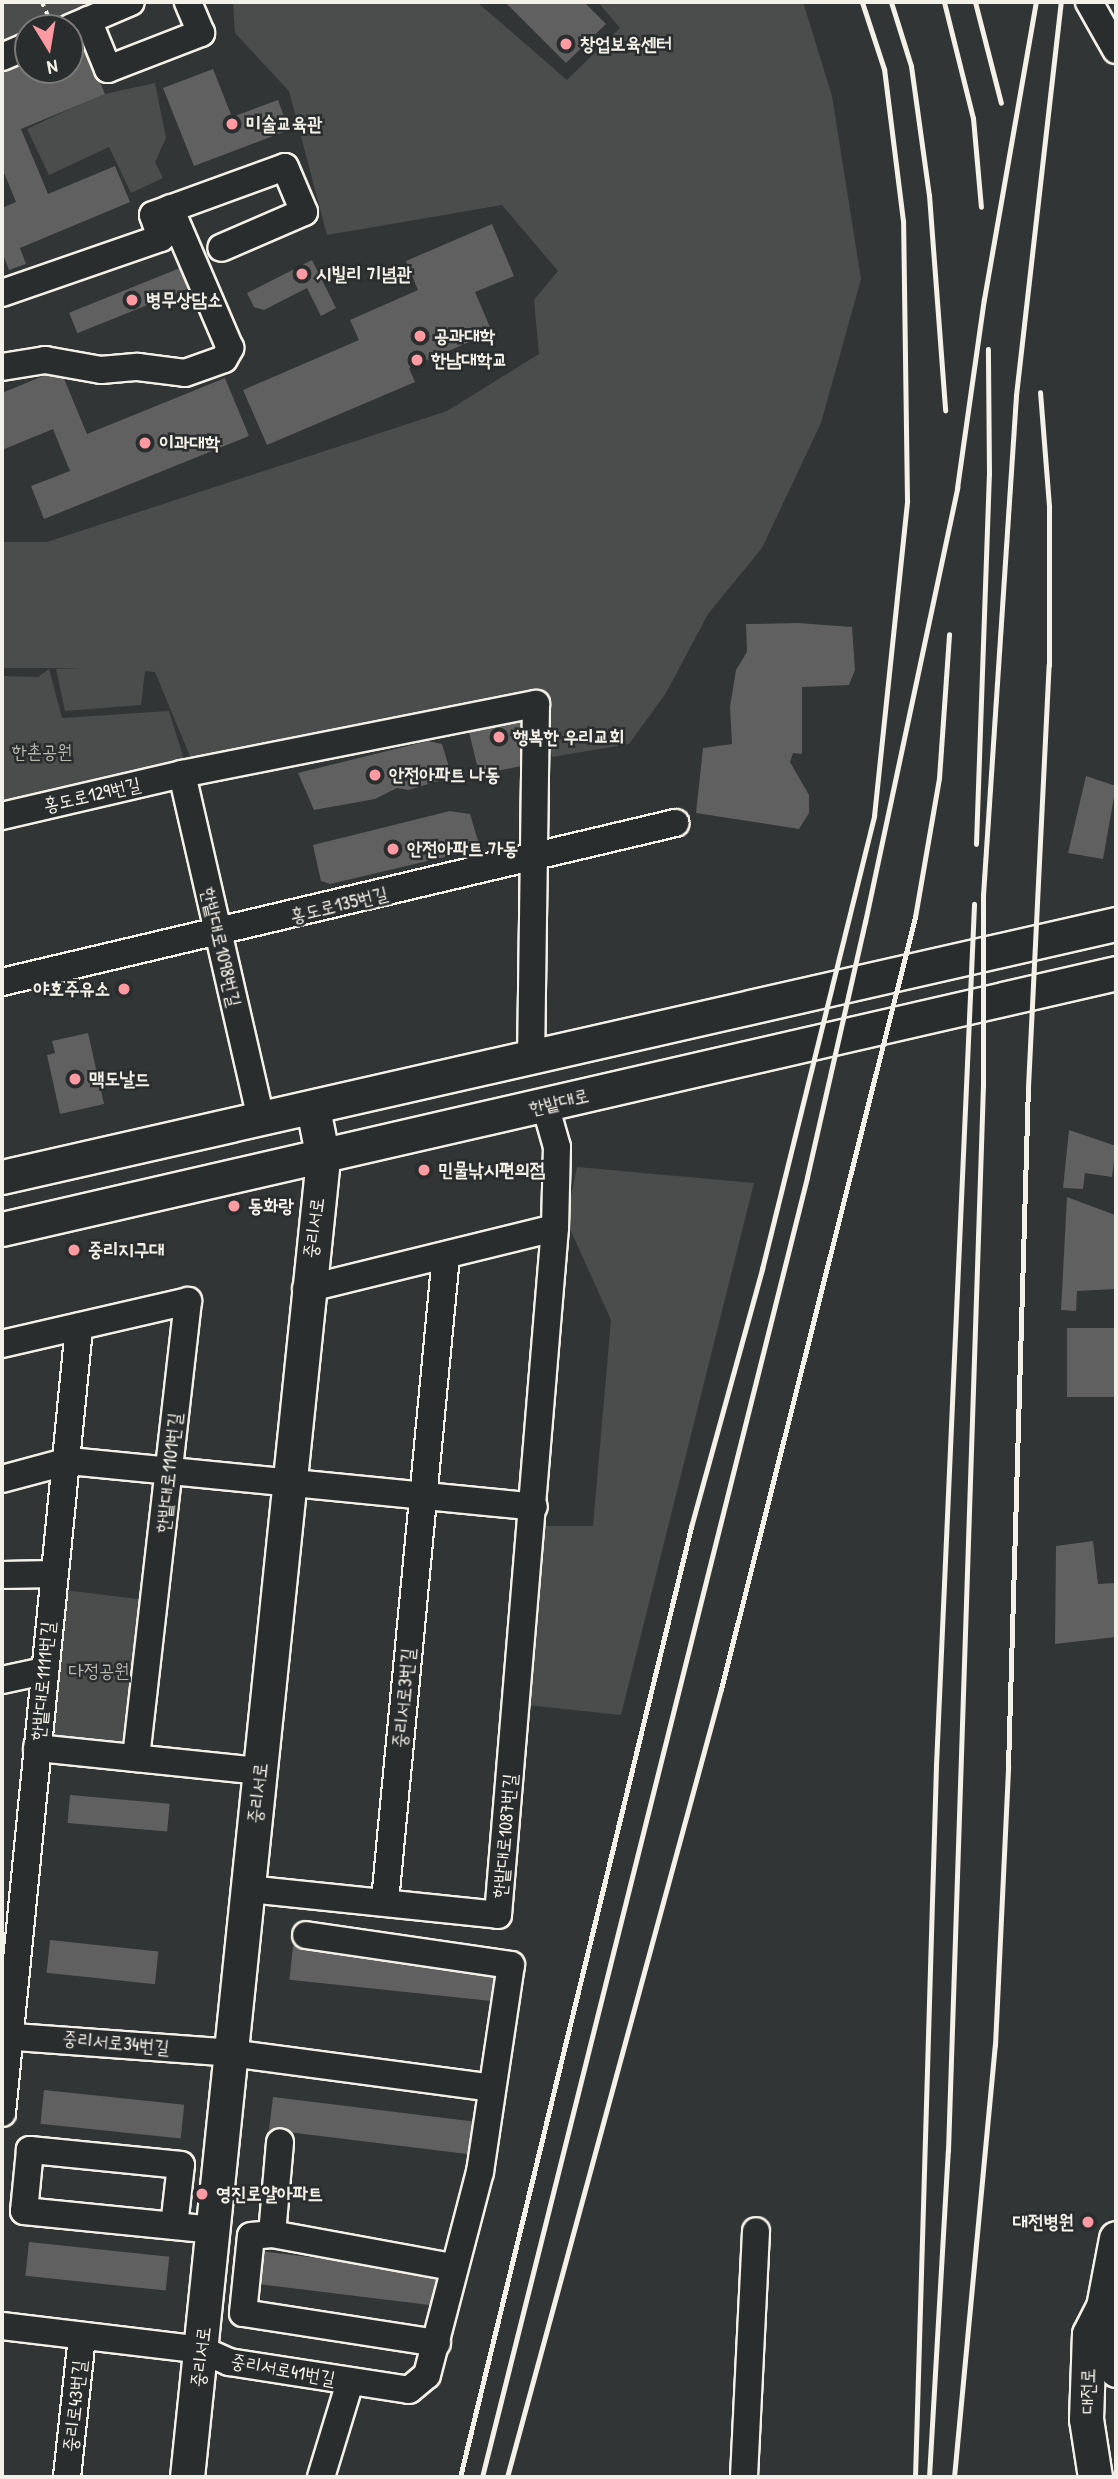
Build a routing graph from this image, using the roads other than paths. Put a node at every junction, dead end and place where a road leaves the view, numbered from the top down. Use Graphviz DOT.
graph roads {
  1 [pos="131,2"];
  2 [pos="188,2"];
  3 [pos="1101,7"];
  4 [pos="84,22"];
  5 [pos="84,32"];
  6 [pos="1116,50"];
  7 [pos="170,208"];
  8 [pos="221,248"];
  9 [pos="2,293"];
  10 [pos="2,368"];
  11 [pos="182,774"];
  12 [pos="2,816"];
  13 [pos="675,823"];
  14 [pos="537,857"];
  15 [pos="1116,924"];
  16 [pos="218,934"];
  17 [pos="1116,973"];
  18 [pos="2,982"];
  19 [pos="531,1059"];
  20 [pos="545,1105"];
  21 [pos="313,1109"];
  22 [pos="261,1118"];
  23 [pos="323,1158"];
  24 [pos="2,1177"];
  25 [pos="555,1228"];
  26 [pos="2,1229"];
  27 [pos="446,1256"];
  28 [pos="306,1289"];
  29 [pos="79,1327"];
  30 [pos="2,1344"];
  31 [pos="69,1461"];
  32 [pos="170,1473"];
  33 [pos="2,1479"];
  34 [pos="289,1482"];
  35 [pos="424,1495"];
  36 [pos="534,1507"];
  37 [pos="54,1574"];
  38 [pos="2,1575"];
  39 [pos="44,1671"];
  40 [pos="2,1680"];
  41 [pos="37,1748"];
  42 [pos="136,1758"];
  43 [pos="260,1771"];
  44 [pos="13,1885"];
  45 [pos="248,1889"];
  46 [pos="385,1901"];
  47 [pos="306,1935"];
  48 [pos="9,1956"];
  49 [pos="6,2035"];
  50 [pos="231,2053"];
  51 [pos="492,2088"];
  52 [pos="2,2113"];
  53 [pos="280,2142"];
  54 [pos="174,2226"];
  55 [pos="214,2230"];
  56 [pos="756,2231"];
  57 [pos="272,2234"];
  58 [pos="1115,2255"];
  59 [pos="452,2267"];
  60 [pos="1103,2307"];
  61 [pos="2,2326"];
  62 [pos="82,2336"];
  63 [pos="202,2350"];
  64 [pos="435,2354"];
  65 [pos="1116,2370"];
  66 [pos="351,2382"];
  67 [pos="67,2477"];
  68 [pos="187,2477"];
  69 [pos="321,2477"];
  70 [pos="744,2477"];
  71 [pos="1095,2477"];
  1 -- 4 [label="street"];
  2 -- 5 [label="street"];
  3 -- 6 [label="street"];
  7 -- 8 [label="street"];
  7 -- 9 [label="street"];
  7 -- 10 [label="street"];
  11 -- 12 [label="street, 홍도로129번길"];
  11 -- 14 [label="street, 홍도로129번길"];
  11 -- 16 [label="street, 한밭대로1098번길"];
  13 -- 14 [label="street, 홍도로135번길"];
  14 -- 16 [label="street, 홍도로135번길"];
  14 -- 19 [label="street"];
  15 -- 19 [label="main road"];
  16 -- 18 [label="street, 홍도로135번길"];
  16 -- 22 [label="street, 한밭대로1098번길"];
  17 -- 20 [label="main road, 한밭대로"];
  19 -- 21 [label="main road"];
  20 -- 23 [label="main road, 한밭대로"];
  20 -- 25 [label="street, 한밭대로1087번길"];
  21 -- 22 [label="main road"];
  21 -- 23 [label="main road, 중리서로"];
  22 -- 24 [label="main road"];
  23 -- 26 [label="main road, 한밭대로"];
  23 -- 28 [label="main road, 중리서로"];
  25 -- 27 [label="street"];
  25 -- 36 [label="street, 한밭대로1087번길"];
  27 -- 28 [label="street"];
  27 -- 35 [label="street, 중리서로3번길"];
  28 -- 34 [label="main road, 중리서로"];
  29 -- 30 [label="street"];
  29 -- 31 [label="street, 한밭대로1111번길"];
  29 -- 32 [label="street, 한밭대로1101번길"];
  31 -- 32 [label="street"];
  31 -- 33 [label="street"];
  31 -- 37 [label="street, 한밭대로1111번길"];
  32 -- 34 [label="street"];
  32 -- 42 [label="street, 한밭대로1101번길"];
  34 -- 35 [label="street"];
  34 -- 43 [label="main road, 중리서로"];
  35 -- 36 [label="street"];
  35 -- 46 [label="street, 중리서로3번길"];
  36 -- 46 [label="street, 한밭대로1087번길"];
  37 -- 38 [label="street"];
  37 -- 39 [label="street, 한밭대로1111번길"];
  39 -- 40 [label="street"];
  39 -- 41 [label="street, 한밭대로1111번길"];
  41 -- 42 [label="street"];
  41 -- 44 [label="street, 한밭대로1111번길"];
  42 -- 43 [label="street"];
  43 -- 45 [label="main road, 중리서로"];
  44 -- 48 [label="street, 한밭대로1111번길"];
  45 -- 46 [label="street, 한밭대로1087번길"];
  45 -- 50 [label="main road, 중리서로"];
  47 -- 51 [label="street"];
  48 -- 49 [label="street, 한밭대로1111번길"];
  49 -- 50 [label="street, 중리서로34번길"];
  49 -- 52 [label="street, 한밭대로1111번길"];
  50 -- 51 [label="street, 중리서로34번길"];
  50 -- 55 [label="main road, 중리서로"];
  51 -- 59 [label="street"];
  53 -- 57 [label="street"];
  54 -- 54 [label="street"];
  54 -- 55 [label="street"];
  55 -- 63 [label="main road, 중리서로"];
  56 -- 70 [label="street"];
  57 -- 59 [label="street"];
  57 -- 64 [label="street"];
  58 -- 60 [label="main road, 대전로"];
  59 -- 64 [label="street"];
  60 -- 65 [label="main road, 대전로"];
  60 -- 71 [label="main road, 대전로"];
  61 -- 62 [label="street, 중리서로41번길"];
  62 -- 63 [label="street, 중리서로41번길"];
  62 -- 67 [label="street, 중리로43번길"];
  63 -- 66 [label="street, 중리서로41번길"];
  63 -- 68 [label="main road, 중리서로"];
  64 -- 66 [label="street"];
  66 -- 69 [label="street, 중리서로41번길"];
}
